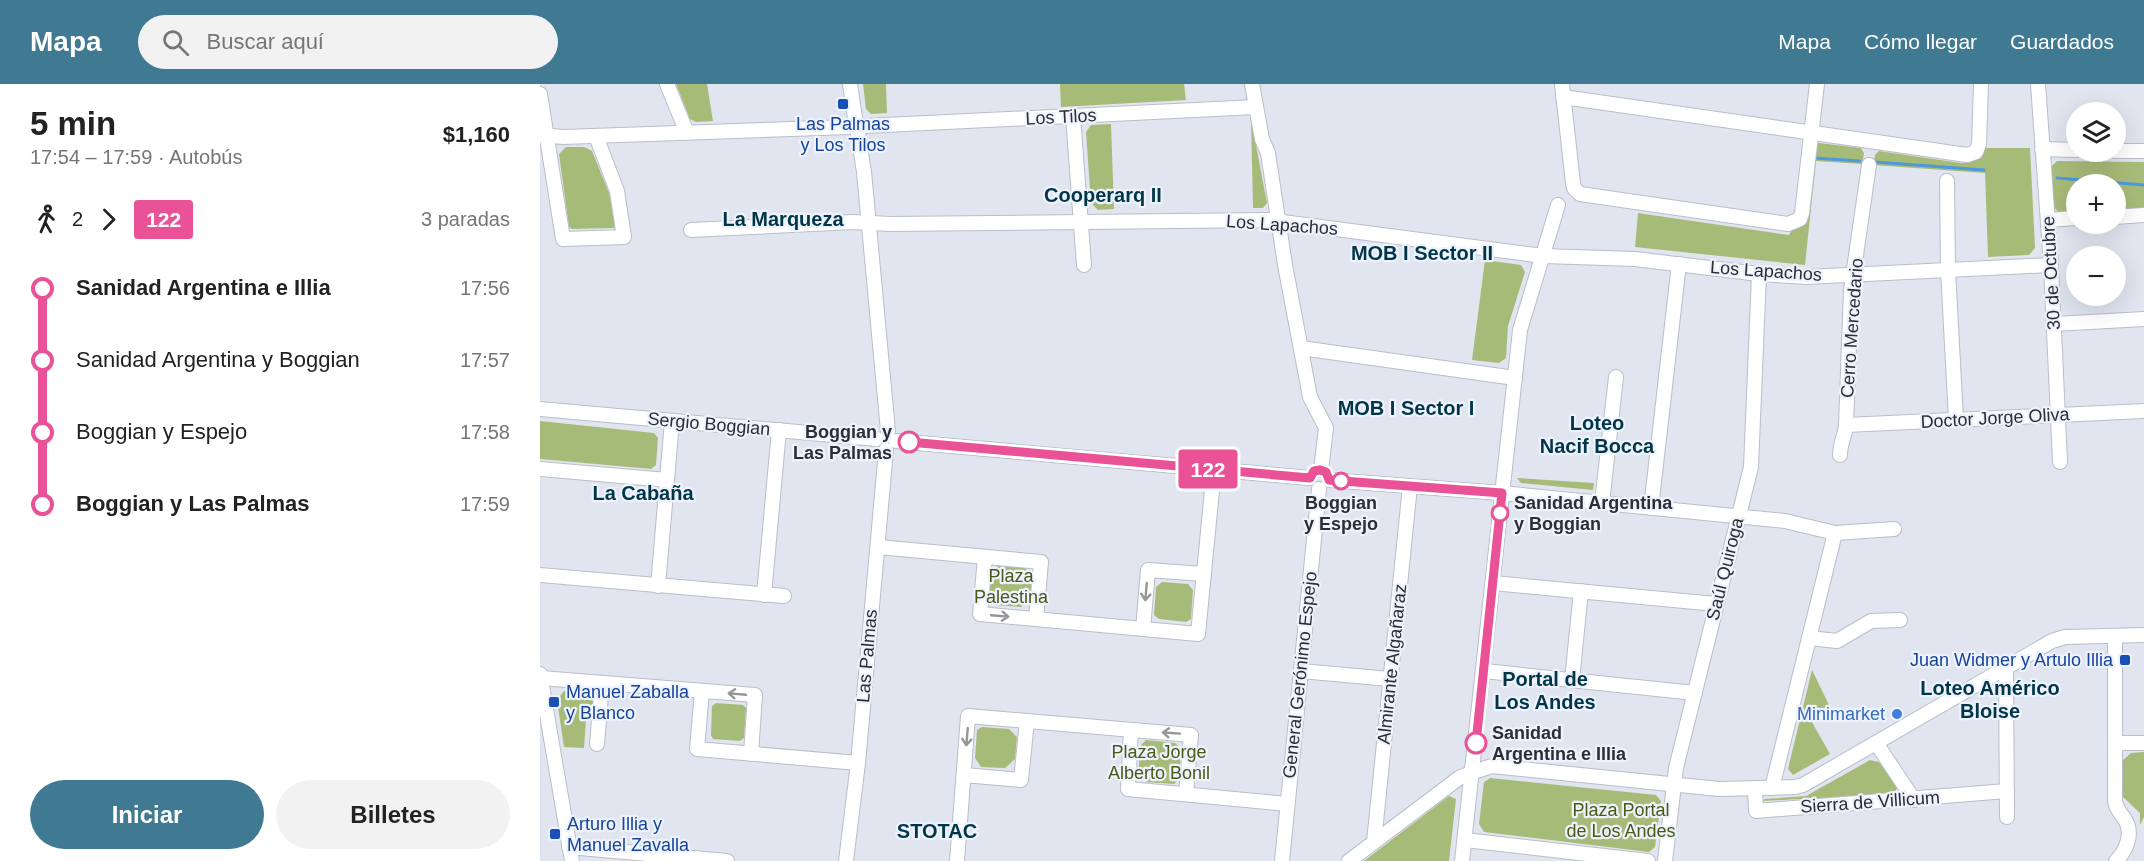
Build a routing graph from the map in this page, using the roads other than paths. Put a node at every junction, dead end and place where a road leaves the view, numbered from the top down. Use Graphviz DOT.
graph roads {
  1 [pos="667,84"];
  2 [pos="850,84"];
  3 [pos="1252,84"];
  4 [pos="1817,84"];
  5 [pos="1981,84"];
  6 [pos="2038,84"];
  7 [pos="1563,91"];
  8 [pos="540,94"];
  9 [pos="1256,107"];
  10 [pos="1073,116"];
  11 [pos="857,126"];
  12 [pos="687,133"];
  13 [pos="1812,133"];
  14 [pos="543,135"];
  15 [pos="596,136"];
  16 [pos="2042,149"];
  17 [pos="2066,150"];
  18 [pos="2126,151"];
  19 [pos="2144,151"];
  20 [pos="1869,165"];
  21 [pos="1947,181"];
  22 [pos="1558,205"];
  23 [pos="2144,215"];
  24 [pos="2126,216"];
  25 [pos="2066,219"];
  26 [pos="2048,220"];
  27 [pos="1278,221"];
  28 [pos="1081,222"];
  29 [pos="868,223"];
  30 [pos="691,230"];
  31 [pos="1543,256"];
  32 [pos="1679,264"];
  33 [pos="1084,265"];
  34 [pos="2051,265"];
  35 [pos="1947,270"];
  36 [pos="1760,274"];
  37 [pos="1853,275"];
  38 [pos="2144,319"];
  39 [pos="2054,324"];
  40 [pos="1301,348"];
  41 [pos="1616,377"];
  42 [pos="1515,378"];
  43 [pos="540,409"];
  44 [pos="2144,411"];
  45 [pos="2058,415"];
  46 [pos="1956,420"];
  47 [pos="672,421"];
  48 [pos="1846,425"];
  49 [pos="779,430"];
  50 [pos="887,440"];
  51 [pos="1840,455"];
  52 [pos="2060,462"];
  53 [pos="540,469"];
  54 [pos="1214,470"];
  55 [pos="1320,479"];
  56 [pos="667,480"];
  57 [pos="1410,486"];
  58 [pos="1502,493"];
  59 [pos="1602,503"];
  60 [pos="1651,508"];
  61 [pos="1738,517"];
  62 [pos="1894,529"];
  63 [pos="1835,533"];
  64 [pos="878,547"];
  65 [pos="985,557"];
  66 [pos="1204,574"];
  67 [pos="540,575"];
  68 [pos="1493,583"];
  69 [pos="658,586"];
  70 [pos="1581,591"];
  71 [pos="764,595"];
  72 [pos="784,597"];
  73 [pos="1716,604"];
  74 [pos="1036,619"];
  75 [pos="1900,620"];
  76 [pos="1143,629"];
  77 [pos="2144,635"];
  78 [pos="2115,636"];
  79 [pos="1809,638"];
  80 [pos="1301,670"];
  81 [pos="2006,670"];
  82 [pos="1484,671"];
  83 [pos="540,676"];
  84 [pos="1390,680"];
  85 [pos="1572,680"];
  86 [pos="602,683"];
  87 [pos="702,691"];
  88 [pos="1695,693"];
  89 [pos="543,703"];
  90 [pos="1027,721"];
  91 [pos="1131,730"];
  92 [pos="2115,742"];
  93 [pos="1876,743"];
  94 [pos="2144,743"];
  95 [pos="597,744"];
  96 [pos="751,754"];
  97 [pos="858,763"];
  98 [pos="1473,772"];
  99 [pos="964,775"];
  100 [pos="1674,785"];
  101 [pos="1772,788"];
  102 [pos="1755,789"];
  103 [pos="2007,791"];
  104 [pos="1186,794"];
  105 [pos="1914,800"];
  106 [pos="1287,804"];
  107 [pos="2007,817"];
  108 [pos="1465,840"];
  109 [pos="1374,842"];
  110 [pos="570,854"];
  111 [pos="727,861"];
  112 [pos="846,861"];
  113 [pos="957,861"];
  114 [pos="1282,861"];
  115 [pos="1349,861"];
  116 [pos="1462,861"];
  117 [pos="1648,861"];
  118 [pos="1665,861"];
  119 [pos="2115,861"];
  1 -- 12 [label="street"];
  2 -- 11 [label="street, Las Palmas"];
  3 -- 9 [label="street, General Gerónimo Espejo"];
  4 -- 13 [label="street"];
  5 -- 13 [label="street"];
  6 -- 16 [label="street, 30 de Octubre"];
  7 -- 13 [label="street"];
  7 -- 13 [label="street"];
  8 -- 14 [label="street"];
  9 -- 10 [label="street, Los Tilos"];
  9 -- 27 [label="street, General Gerónimo Espejo"];
  10 -- 11 [label="street, Los Tilos"];
  10 -- 28 [label="street"];
  11 -- 12 [label="street, Los Tilos"];
  11 -- 29 [label="street, Las Palmas"];
  12 -- 15 [label="street, Los Tilos"];
  14 -- 15 [label="street, Los Tilos"];
  14 -- 15 [label="street"];
  16 -- 17 [label="street"];
  16 -- 26 [label="street, 30 de Octubre"];
  18 -- 19 [label="street"];
  20 -- 37 [label="street, Cerro Mercedario"];
  21 -- 35 [label="street"];
  22 -- 31 [label="street"];
  23 -- 24 [label="street"];
  25 -- 26 [label="street"];
  26 -- 34 [label="street, 30 de Octubre"];
  27 -- 28 [label="street, Los Lapachos"];
  27 -- 31 [label="street, Los Lapachos"];
  27 -- 40 [label="street, General Gerónimo Espejo"];
  28 -- 29 [label="street, Los Lapachos"];
  28 -- 33 [label="street"];
  29 -- 30 [label="street, Los Lapachos"];
  29 -- 50 [label="street, Las Palmas"];
  31 -- 32 [label="street, Los Lapachos"];
  31 -- 42 [label="street"];
  32 -- 36 [label="street, Los Lapachos"];
  32 -- 60 [label="street"];
  34 -- 35 [label="street, Los Lapachos"];
  34 -- 39 [label="street, 30 de Octubre"];
  35 -- 37 [label="street, Los Lapachos"];
  35 -- 46 [label="street"];
  36 -- 37 [label="street, Los Lapachos"];
  36 -- 61 [label="street, Saúl Quiroga"];
  37 -- 48 [label="street, Cerro Mercedario"];
  38 -- 39 [label="street"];
  39 -- 45 [label="street, 30 de Octubre"];
  40 -- 42 [label="street"];
  40 -- 55 [label="street, General Gerónimo Espejo"];
  41 -- 59 [label="street"];
  42 -- 58 [label="street"];
  43 -- 47 [label="street, Sergio Boggian"];
  44 -- 45 [label="street, Doctor Jorge Oliva"];
  45 -- 46 [label="street, Doctor Jorge Oliva"];
  45 -- 52 [label="street, 30 de Octubre"];
  46 -- 48 [label="street, Doctor Jorge Oliva"];
  47 -- 49 [label="street, Sergio Boggian"];
  47 -- 56 [label="street"];
  48 -- 51 [label="street, Cerro Mercedario"];
  49 -- 50 [label="street, Sergio Boggian"];
  49 -- 71 [label="street"];
  50 -- 54 [label="street, Sergio Boggian"];
  50 -- 64 [label="street, Las Palmas"];
  53 -- 56 [label="street"];
  54 -- 55 [label="street, Sergio Boggian"];
  54 -- 66 [label="street"];
  55 -- 57 [label="street, Sergio Boggian"];
  55 -- 80 [label="street, General Gerónimo Espejo"];
  56 -- 69 [label="street"];
  57 -- 58 [label="street, Sergio Boggian"];
  57 -- 84 [label="street, Almirante Algañaraz"];
  58 -- 59 [label="street, Sergio Boggian"];
  58 -- 68 [label="street"];
  59 -- 60 [label="street, Sergio Boggian"];
  60 -- 61 [label="street, Sergio Boggian"];
  61 -- 63 [label="street, Sergio Boggian"];
  61 -- 73 [label="street, Saúl Quiroga"];
  62 -- 63 [label="street, Sergio Boggian"];
  63 -- 79 [label="street"];
  64 -- 65 [label="street"];
  64 -- 97 [label="street, Las Palmas"];
  65 -- 74 [label="street, one-way"];
  65 -- 74 [label="street"];
  66 -- 76 [label="street, one-way"];
  66 -- 76 [label="street"];
  67 -- 69 [label="street"];
  68 -- 70 [label="street"];
  68 -- 82 [label="street"];
  69 -- 71 [label="street"];
  70 -- 73 [label="street"];
  70 -- 85 [label="street"];
  71 -- 72 [label="street"];
  73 -- 88 [label="street, Saúl Quiroga"];
  74 -- 76 [label="street"];
  75 -- 79 [label="street"];
  77 -- 78 [label="street"];
  78 -- 81 [label="street"];
  78 -- 92 [label="street"];
  79 -- 101 [label="street"];
  80 -- 84 [label="street"];
  80 -- 106 [label="street, General Gerónimo Espejo"];
  81 -- 93 [label="street"];
  81 -- 103 [label="street"];
  82 -- 85 [label="street"];
  82 -- 98 [label="street"];
  83 -- 86 [label="street"];
  83 -- 89 [label="street"];
  84 -- 109 [label="street, Almirante Algañaraz"];
  85 -- 88 [label="street"];
  86 -- 87 [label="street"];
  86 -- 95 [label="street"];
  87 -- 96 [label="street"];
  96 -- 87 [label="street, one-way"];
  88 -- 100 [label="street, Saúl Quiroga"];
  89 -- 110 [label="street"];
  90 -- 91 [label="street"];
  90 -- 99 [label="street"];
  90 -- 99 [label="street, one-way"];
  91 -- 104 [label="street"];
  104 -- 91 [label="street, one-way"];
  92 -- 94 [label="street"];
  92 -- 119 [label="street"];
  93 -- 101 [label="street"];
  93 -- 105 [label="street"];
  96 -- 97 [label="street"];
  97 -- 112 [label="street, Las Palmas"];
  98 -- 100 [label="street"];
  98 -- 108 [label="street"];
  98 -- 109 [label="street"];
  99 -- 113 [label="street"];
  100 -- 102 [label="street"];
  100 -- 118 [label="street, Saúl Quiroga"];
  101 -- 102 [label="street"];
  102 -- 105 [label="street, Sierra de Villicum"];
  103 -- 105 [label="street, Sierra de Villicum"];
  103 -- 107 [label="street"];
  104 -- 106 [label="street"];
  106 -- 114 [label="street, General Gerónimo Espejo"];
  108 -- 116 [label="street"];
  108 -- 117 [label="street"];
  109 -- 115 [label="street"];
  110 -- 111 [label="street"];
}
